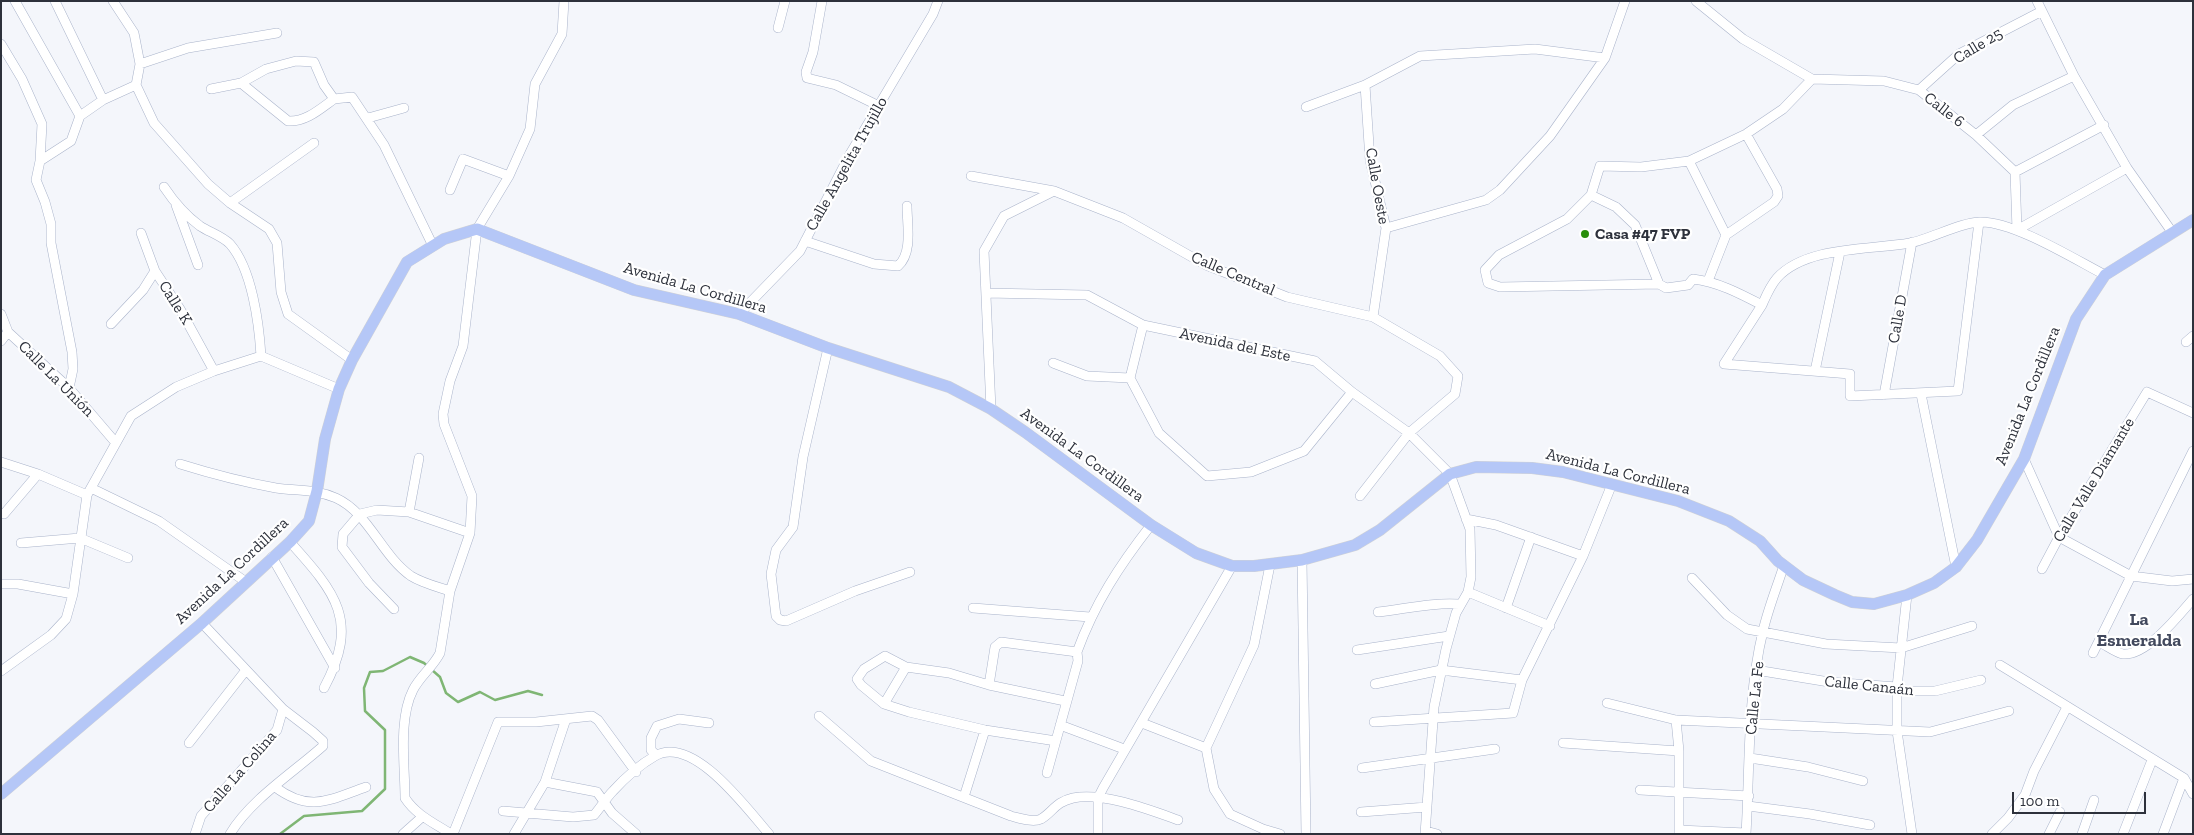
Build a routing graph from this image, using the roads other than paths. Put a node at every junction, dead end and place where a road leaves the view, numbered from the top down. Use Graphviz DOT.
graph roads {
  1 [pos="15,1"];
  2 [pos="55,1"];
  3 [pos="564,1"];
  4 [pos="785,1"];
  5 [pos="822,1"];
  6 [pos="938,1"];
  7 [pos="1625,1"];
  8 [pos="1696,1"];
  9 [pos="2037,1"];
  10 [pos="116,2"];
  11 [pos="2042,11"];
  12 [pos="778,28"];
  13 [pos="277,33"];
  14 [pos="1,44"];
  15 [pos="1605,58"];
  16 [pos="140,64"];
  17 [pos="2074,76"];
  18 [pos="1812,80"];
  19 [pos="242,83"];
  20 [pos="136,85"];
  21 [pos="1366,85"];
  22 [pos="211,89"];
  23 [pos="1919,90"];
  24 [pos="334,99"];
  25 [pos="102,100"];
  26 [pos="879,106"];
  27 [pos="1306,107"];
  28 [pos="404,108"];
  29 [pos="80,116"];
  30 [pos="368,118"];
  31 [pos="2104,125"];
  32 [pos="1746,134"];
  33 [pos="1976,135"];
  34 [pos="314,143"];
  35 [pos="40,161"];
  36 [pos="1690,161"];
  37 [pos="2127,168"];
  38 [pos="2015,172"];
  39 [pos="508,176"];
  40 [pos="971,176"];
  41 [pos="164,187"];
  42 [pos="450,190"];
  43 [pos="1054,191"];
  44 [pos="1591,195"];
  45 [pos="230,203"];
  46 [pos="176,205"];
  47 [pos="907,206"];
  48 [pos="2193,220"];
  49 [pos="1979,222"];
  50 [pos="1386,228"];
  51 [pos="477,229"];
  52 [pos="2017,230"];
  53 [pos="2172,232"];
  54 [pos="141,233"];
  55 [pos="1726,235"];
  56 [pos="805,241"];
  57 [pos="1912,242"];
  58 [pos="432,246"];
  59 [pos="1840,252"];
  60 [pos="198,265"];
  61 [pos="155,271"];
  62 [pos="2105,275"];
  63 [pos="1708,281"];
  64 [pos="1659,284"];
  65 [pos="986,293"];
  66 [pos="1762,305"];
  67 [pos="1,314"];
  68 [pos="739,314"];
  69 [pos="1373,317"];
  70 [pos="111,324"];
  71 [pos="1143,325"];
  72 [pos="8,332"];
  73 [pos="1,341"];
  74 [pos="828,348"];
  75 [pos="261,356"];
  76 [pos="352,360"];
  77 [pos="1053,363"];
  78 [pos="214,371"];
  79 [pos="1815,371"];
  80 [pos="1130,378"];
  81 [pos="68,388"];
  82 [pos="339,388"];
  83 [pos="1352,392"];
  84 [pos="1921,394"];
  85 [pos="1884,395"];
  86 [pos="991,409"];
  87 [pos="2193,414"];
  88 [pos="1409,433"];
  89 [pos="116,443"];
  90 [pos="2193,451"];
  91 [pos="418,458"];
  92 [pos="2024,459"];
  93 [pos="1,462"];
  94 [pos="180,464"];
  95 [pos="38,474"];
  96 [pos="1450,474"];
  97 [pos="1612,484"];
  98 [pos="318,491"];
  99 [pos="89,492"];
  100 [pos="1360,496"];
  101 [pos="409,512"];
  102 [pos="4,514"];
  103 [pos="360,514"];
  104 [pos="1466,519"];
  105 [pos="1151,525"];
  106 [pos="470,533"];
  107 [pos="1531,537"];
  108 [pos="2059,537"];
  109 [pos="80,538"];
  110 [pos="290,542"];
  111 [pos="21,544"];
  112 [pos="272,556"];
  113 [pos="1583,556"];
  114 [pos="128,558"];
  115 [pos="1302,560"];
  116 [pos="1270,564"];
  117 [pos="1784,565"];
  118 [pos="1232,566"];
  119 [pos="1956,567"];
  120 [pos="2042,569"];
  121 [pos="910,572"];
  122 [pos="2131,576"];
  123 [pos="1692,578"];
  124 [pos="2193,579"];
  125 [pos="246,582"];
  126 [pos="1,584"];
  127 [pos="450,591"];
  128 [pos="1468,592"];
  129 [pos="73,594"];
  130 [pos="1907,595"];
  131 [pos="2193,599"];
  132 [pos="1459,604"];
  133 [pos="973,608"];
  134 [pos="1506,608"];
  135 [pos="394,609"];
  136 [pos="1378,612"];
  137 [pos="1090,617"];
  138 [pos="202,623"];
  139 [pos="1550,626"];
  140 [pos="1972,626"];
  141 [pos="1763,630"];
  142 [pos="1449,636"];
  143 [pos="2099,642"];
  144 [pos="1901,648"];
  145 [pos="1357,650"];
  146 [pos="1077,652"];
  147 [pos="2093,653"];
  148 [pos="2000,665"];
  149 [pos="906,667"];
  150 [pos="335,668"];
  151 [pos="246,670"];
  152 [pos="1442,670"];
  153 [pos="1756,670"];
  154 [pos="1,671"];
  155 [pos="1522,680"];
  156 [pos="1981,680"];
  157 [pos="1375,684"];
  158 [pos="989,685"];
  159 [pos="1897,687"];
  160 [pos="324,688"];
  161 [pos="1065,701"];
  162 [pos="1606,703"];
  163 [pos="884,704"];
  164 [pos="2068,708"];
  165 [pos="283,709"];
  166 [pos="2009,711"];
  167 [pos="819,716"];
  168 [pos="1433,718"];
  169 [pos="566,719"];
  170 [pos="1676,720"];
  171 [pos="1374,722"];
  172 [pos="709,723"];
  173 [pos="1142,723"];
  174 [pos="1750,723"];
  175 [pos="1060,725"];
  176 [pos="985,730"];
  177 [pos="1897,731"];
  178 [pos="1056,741"];
  179 [pos="189,743"];
  180 [pos="1563,743"];
  181 [pos="1206,748"];
  182 [pos="1124,749"];
  183 [pos="1495,749"];
  184 [pos="1680,751"];
  185 [pos="656,755"];
  186 [pos="1750,758"];
  187 [pos="1430,760"];
  188 [pos="2152,760"];
  189 [pos="1362,768"];
  190 [pos="636,772"];
  191 [pos="1047,773"];
  192 [pos="2184,778"];
  193 [pos="1863,781"];
  194 [pos="545,782"];
  195 [pos="275,787"];
  196 [pos="366,787"];
  197 [pos="1640,790"];
  198 [pos="1679,790"];
  199 [pos="1,794"];
  200 [pos="2193,794"];
  201 [pos="1749,796"];
  202 [pos="964,797"];
  203 [pos="1098,798"];
  204 [pos="2094,800"];
  205 [pos="604,804"];
  206 [pos="1748,806"];
  207 [pos="1427,807"];
  208 [pos="503,811"];
  209 [pos="529,812"];
  210 [pos="1361,812"];
  211 [pos="2060,812"];
  212 [pos="422,817"];
  213 [pos="1178,820"];
  214 [pos="1870,826"];
  215 [pos="440,831"];
  216 [pos="1425,832"];
  217 [pos="1679,832"];
  218 [pos="1746,833"];
  219 [pos="195,834"];
  220 [pos="230,834"];
  221 [pos="403,834"];
  222 [pos="452,834"];
  223 [pos="514,834"];
  224 [pos="636,834"];
  225 [pos="769,834"];
  226 [pos="1098,834"];
  227 [pos="1280,834"];
  228 [pos="1306,834"];
  229 [pos="1437,834"];
  230 [pos="1912,834"];
  231 [pos="1992,834"];
  232 [pos="2049,834"];
  233 [pos="2082,834"];
  234 [pos="2123,834"];
  235 [pos="2163,834"];
  1 -- 29 [label="street"];
  2 -- 25 [label="street"];
  3 -- 39 [label="street"];
  4 -- 12 [label="street"];
  5 -- 26 [label="street"];
  6 -- 26 [label="street, Calle Angelita Trujillo"];
  7 -- 15 [label="street"];
  8 -- 18 [label="street, Calle 6"];
  9 -- 11 [label="street"];
  10 -- 16 [label="street"];
  11 -- 17 [label="street"];
  11 -- 23 [label="street, Calle 25"];
  13 -- 16 [label="street"];
  14 -- 35 [label="street"];
  15 -- 21 [label="street"];
  15 -- 50 [label="street"];
  16 -- 20 [label="street"];
  17 -- 31 [label="street"];
  17 -- 33 [label="street"];
  18 -- 23 [label="street, Calle 6"];
  18 -- 32 [label="street"];
  19 -- 22 [label="street"];
  19 -- 24 [label="street"];
  19 -- 24 [label="street"];
  20 -- 25 [label="street"];
  20 -- 45 [label="street"];
  21 -- 27 [label="street"];
  21 -- 50 [label="street, Calle Oeste"];
  23 -- 33 [label="street, Calle 6"];
  24 -- 30 [label="street"];
  25 -- 29 [label="street"];
  26 -- 56 [label="street, Calle Angelita Trujillo"];
  28 -- 30 [label="street"];
  29 -- 35 [label="street"];
  30 -- 58 [label="street"];
  31 -- 37 [label="street"];
  31 -- 38 [label="street"];
  32 -- 36 [label="street"];
  32 -- 55 [label="street"];
  33 -- 38 [label="street, Calle 6"];
  34 -- 45 [label="street"];
  35 -- 81 [label="street"];
  36 -- 44 [label="street"];
  36 -- 55 [label="street"];
  37 -- 52 [label="street"];
  37 -- 53 [label="street"];
  38 -- 52 [label="street"];
  39 -- 42 [label="street"];
  39 -- 51 [label="street"];
  40 -- 43 [label="street, Calle Central"];
  41 -- 46 [label="street"];
  43 -- 65 [label="street"];
  43 -- 69 [label="street, Calle Central"];
  44 -- 64 [label="street"];
  44 -- 64 [label="street"];
  45 -- 76 [label="street"];
  46 -- 60 [label="street"];
  46 -- 75 [label="street"];
  47 -- 56 [label="street"];
  48 -- 53 [label="main road, Avenida La Cordillera"];
  49 -- 52 [label="street"];
  49 -- 57 [label="street"];
  49 -- 84 [label="street"];
  50 -- 69 [label="street, Calle Oeste"];
  51 -- 58 [label="main road, Avenida La Cordillera"];
  51 -- 68 [label="main road, Avenida La Cordillera"];
  51 -- 106 [label="street"];
  52 -- 62 [label="street"];
  53 -- 62 [label="main road, Avenida La Cordillera"];
  54 -- 61 [label="street, Calle K"];
  55 -- 63 [label="street"];
  56 -- 68 [label="street, Calle Angelita Trujillo"];
  57 -- 59 [label="street"];
  57 -- 85 [label="street, Calle D"];
  58 -- 76 [label="main road, Avenida La Cordillera"];
  59 -- 66 [label="street"];
  59 -- 79 [label="street"];
  61 -- 70 [label="street"];
  61 -- 78 [label="street, Calle K"];
  62 -- 92 [label="main road, Avenida La Cordillera"];
  63 -- 64 [label="street"];
  63 -- 66 [label="street"];
  65 -- 71 [label="street, Avenida del Este"];
  65 -- 86 [label="street"];
  66 -- 79 [label="street"];
  67 -- 72 [label="street, Calle La Unión"];
  68 -- 74 [label="main road, Avenida La Cordillera"];
  69 -- 88 [label="street, Calle Central"];
  71 -- 80 [label="street"];
  71 -- 83 [label="street, Avenida del Este"];
  72 -- 73 [label="street"];
  72 -- 81 [label="street, Calle La Unión"];
  74 -- 86 [label="main road, Avenida La Cordillera"];
  74 -- 121 [label="street"];
  75 -- 78 [label="street"];
  75 -- 82 [label="street"];
  76 -- 82 [label="main road, Avenida La Cordillera"];
  77 -- 80 [label="street"];
  78 -- 89 [label="street"];
  79 -- 85 [label="street"];
  80 -- 83 [label="street"];
  81 -- 89 [label="street, Calle La Unión"];
  82 -- 98 [label="main road, Avenida La Cordillera"];
  83 -- 88 [label="street, Avenida del Este"];
  84 -- 85 [label="street"];
  84 -- 119 [label="street"];
  86 -- 105 [label="main road, Avenida La Cordillera"];
  87 -- 108 [label="street, Calle Valle Diamante"];
  88 -- 96 [label="street, Avenida del Este"];
  88 -- 100 [label="street"];
  89 -- 99 [label="street"];
  90 -- 122 [label="street"];
  91 -- 101 [label="street"];
  92 -- 108 [label="street"];
  92 -- 119 [label="main road, Avenida La Cordillera"];
  93 -- 95 [label="street"];
  94 -- 98 [label="street"];
  95 -- 99 [label="street"];
  95 -- 102 [label="street"];
  96 -- 97 [label="main road, Avenida La Cordillera"];
  96 -- 104 [label="street"];
  96 -- 115 [label="main road, Avenida La Cordillera"];
  97 -- 113 [label="street"];
  97 -- 117 [label="main road, Avenida La Cordillera"];
  98 -- 103 [label="street"];
  98 -- 110 [label="main road, Avenida La Cordillera"];
  99 -- 109 [label="street"];
  99 -- 125 [label="street"];
  101 -- 103 [label="street"];
  101 -- 106 [label="street"];
  103 -- 127 [label="street"];
  103 -- 135 [label="street"];
  104 -- 107 [label="street"];
  104 -- 128 [label="street"];
  105 -- 118 [label="main road, Avenida La Cordillera"];
  105 -- 137 [label="street"];
  106 -- 127 [label="street"];
  107 -- 113 [label="street"];
  107 -- 134 [label="street"];
  108 -- 120 [label="street, Calle Valle Diamante"];
  108 -- 122 [label="street"];
  109 -- 111 [label="street"];
  109 -- 114 [label="street"];
  109 -- 129 [label="street"];
  110 -- 112 [label="main road, Avenida La Cordillera"];
  110 -- 150 [label="street"];
  112 -- 125 [label="main road, Avenida La Cordillera"];
  112 -- 150 [label="street"];
  113 -- 139 [label="street"];
  115 -- 116 [label="main road, Avenida La Cordillera"];
  115 -- 228 [label="street"];
  116 -- 118 [label="main road, Avenida La Cordillera"];
  116 -- 181 [label="street"];
  117 -- 130 [label="main road, Avenida La Cordillera"];
  117 -- 141 [label="street, Calle La Fe"];
  118 -- 173 [label="street"];
  119 -- 130 [label="main road, Avenida La Cordillera"];
  122 -- 124 [label="street"];
  122 -- 143 [label="street"];
  123 -- 141 [label="street"];
  125 -- 138 [label="main road, Avenida La Cordillera"];
  126 -- 129 [label="street"];
  127 -- 212 [label="street"];
  128 -- 132 [label="street"];
  128 -- 134 [label="street"];
  129 -- 154 [label="street"];
  130 -- 144 [label="street"];
  131 -- 143 [label="street"];
  132 -- 136 [label="street"];
  132 -- 142 [label="street"];
  133 -- 137 [label="street"];
  134 -- 139 [label="street"];
  137 -- 146 [label="street"];
  138 -- 151 [label="street"];
  138 -- 199 [label="main road, Avenida La Cordillera"];
  139 -- 155 [label="street"];
  140 -- 144 [label="street"];
  141 -- 144 [label="street"];
  141 -- 153 [label="street, Calle La Fe"];
  142 -- 145 [label="street"];
  142 -- 152 [label="street"];
  143 -- 147 [label="street"];
  144 -- 159 [label="street"];
  146 -- 158 [label="street"];
  146 -- 161 [label="street"];
  148 -- 164 [label="street"];
  149 -- 158 [label="street"];
  149 -- 163 [label="street"];
  149 -- 163 [label="street"];
  150 -- 160 [label="street"];
  151 -- 165 [label="street"];
  151 -- 179 [label="street"];
  152 -- 155 [label="street"];
  152 -- 157 [label="street"];
  152 -- 168 [label="street"];
  153 -- 159 [label="street, Calle Canaán"];
  153 -- 174 [label="street, Calle La Fe"];
  155 -- 168 [label="street"];
  156 -- 159 [label="street, Calle Canaán"];
  158 -- 161 [label="street"];
  159 -- 177 [label="street"];
  161 -- 175 [label="street"];
  162 -- 170 [label="street"];
  163 -- 176 [label="street"];
  164 -- 188 [label="street"];
  164 -- 231 [label="street"];
  165 -- 195 [label="street"];
  165 -- 219 [label="street, Calle La Colina"];
  166 -- 177 [label="street"];
  167 -- 202 [label="street"];
  168 -- 171 [label="street"];
  168 -- 187 [label="street"];
  169 -- 190 [label="street"];
  169 -- 194 [label="street"];
  169 -- 222 [label="street"];
  170 -- 174 [label="street"];
  170 -- 184 [label="street"];
  172 -- 185 [label="street"];
  173 -- 181 [label="street"];
  173 -- 182 [label="street"];
  174 -- 177 [label="street"];
  174 -- 186 [label="street, Calle La Fe"];
  175 -- 178 [label="street"];
  175 -- 182 [label="street"];
  176 -- 178 [label="street"];
  176 -- 202 [label="street"];
  177 -- 230 [label="street"];
  178 -- 191 [label="street"];
  180 -- 184 [label="street"];
  181 -- 227 [label="street"];
  182 -- 203 [label="street"];
  183 -- 187 [label="street"];
  184 -- 198 [label="street"];
  185 -- 190 [label="street"];
  185 -- 225 [label="street"];
  186 -- 193 [label="street"];
  186 -- 201 [label="street, Calle La Fe"];
  187 -- 189 [label="street"];
  187 -- 207 [label="street"];
  188 -- 192 [label="street"];
  188 -- 234 [label="street"];
  190 -- 205 [label="street"];
  192 -- 200 [label="street"];
  192 -- 235 [label="street"];
  194 -- 205 [label="street"];
  194 -- 209 [label="street"];
  195 -- 196 [label="street"];
  195 -- 220 [label="street"];
  197 -- 198 [label="street"];
  198 -- 201 [label="street"];
  198 -- 217 [label="street"];
  201 -- 206 [label="street, Calle La Fe"];
  202 -- 203 [label="street"];
  203 -- 213 [label="street"];
  203 -- 226 [label="street"];
  204 -- 233 [label="street"];
  205 -- 209 [label="street"];
  205 -- 224 [label="street"];
  206 -- 214 [label="street"];
  206 -- 218 [label="street, Calle La Fe"];
  207 -- 210 [label="street"];
  207 -- 216 [label="street"];
  208 -- 209 [label="street"];
  209 -- 223 [label="street"];
  211 -- 232 [label="street"];
  212 -- 215 [label="street"];
  212 -- 221 [label="street"];
  215 -- 222 [label="street"];
  216 -- 229 [label="street"];
  217 -- 218 [label="street"];
}
